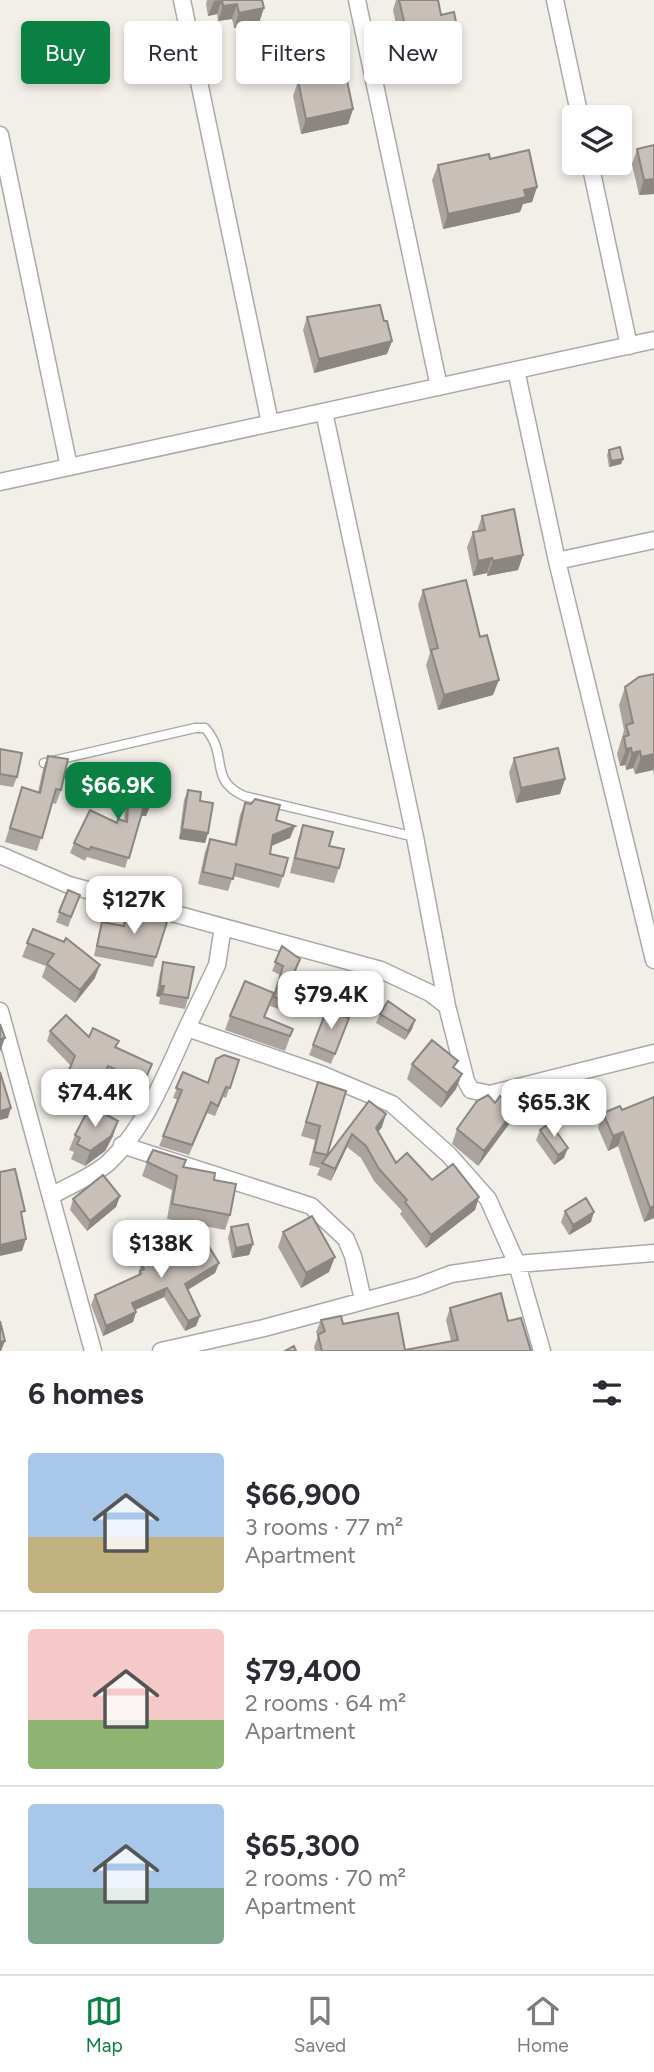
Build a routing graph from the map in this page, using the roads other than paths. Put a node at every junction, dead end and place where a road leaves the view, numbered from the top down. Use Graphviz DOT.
graph roads {
  1 [pos="182,0"];
  2 [pos="357,0"];
  3 [pos="555,0"];
  4 [pos="577,105"];
  5 [pos="0,135"];
  6 [pos="593,175"];
  7 [pos="654,340"];
  8 [pos="629,346"];
  9 [pos="516,370"];
  10 [pos="439,387"];
  11 [pos="324,412"];
  12 [pos="270,424"];
  13 [pos="69,467"];
  14 [pos="0,482"];
  15 [pos="654,540"];
  16 [pos="557,561"];
  17 [pos="44,764"];
  18 [pos="415,837"];
  19 [pos="0,855"];
  20 [pos="223,927"];
  21 [pos="654,960"];
  22 [pos="447,1006"];
  23 [pos="0,1011"];
  24 [pos="187,1028"];
  25 [pos="654,1053"];
  26 [pos="122,1145"];
  27 [pos="53,1195"];
  28 [pos="654,1253"];
  29 [pos="517,1264"];
  30 [pos="363,1300"];
  31 [pos="93,1351"];
  32 [pos="162,1351"];
  33 [pos="541,1351"];
  1 -- 12 [label="street"];
  2 -- 10 [label="street"];
  3 -- 4 [label="street"];
  5 -- 13 [label="street"];
  6 -- 8 [label="street"];
  7 -- 8 [label="street"];
  8 -- 9 [label="street"];
  9 -- 10 [label="street"];
  9 -- 16 [label="street"];
  10 -- 11 [label="street"];
  11 -- 12 [label="street"];
  11 -- 18 [label="street"];
  12 -- 13 [label="street"];
  13 -- 14 [label="street"];
  15 -- 16 [label="street"];
  16 -- 21 [label="street"];
  17 -- 18 [label="lane"];
  18 -- 22 [label="street"];
  19 -- 20 [label="street"];
  20 -- 22 [label="street"];
  20 -- 24 [label="street"];
  22 -- 25 [label="street"];
  23 -- 27 [label="street"];
  24 -- 26 [label="street"];
  24 -- 29 [label="street"];
  26 -- 27 [label="street"];
  26 -- 30 [label="street"];
  27 -- 31 [label="street"];
  28 -- 29 [label="street"];
  29 -- 30 [label="street"];
  29 -- 33 [label="street"];
  30 -- 32 [label="street"];
}
